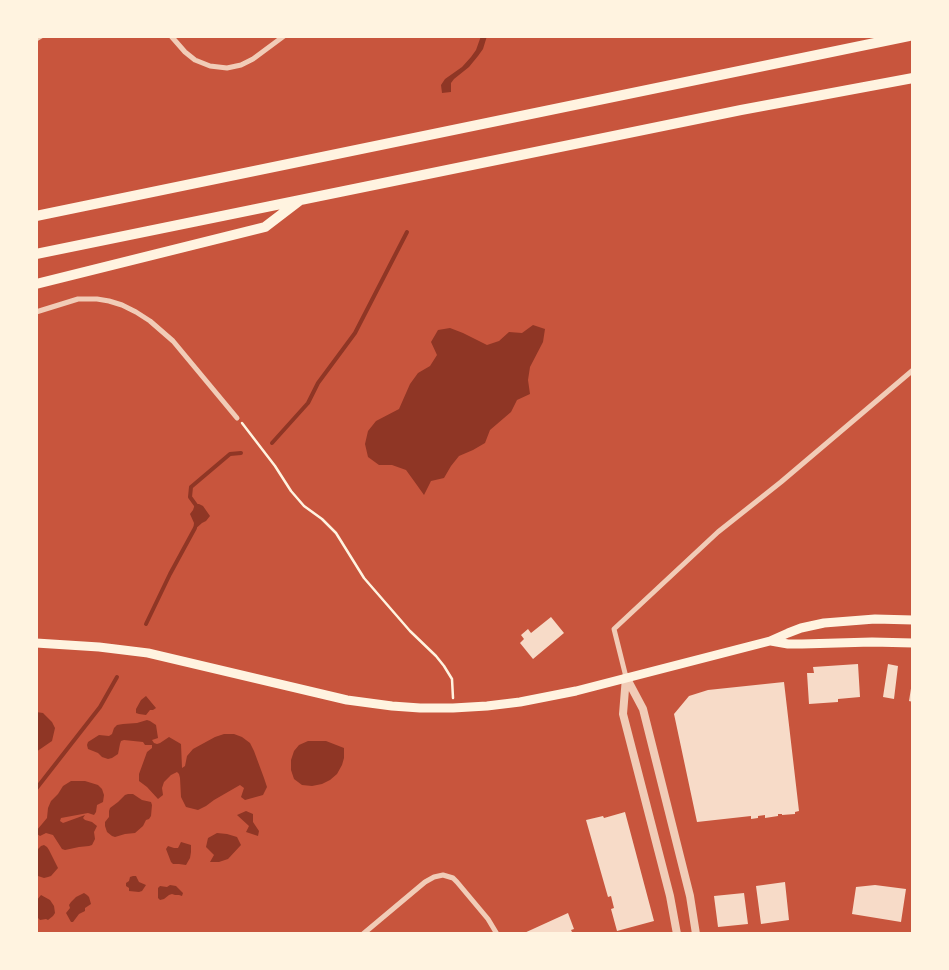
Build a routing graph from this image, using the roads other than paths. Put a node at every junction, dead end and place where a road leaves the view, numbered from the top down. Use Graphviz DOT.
graph roads {
  1 [pos="41,36"];
  2 [pos="171,36"];
  3 [pos="284,36"];
  4 [pos="909,36"];
  5 [pos="36,39"];
  6 [pos="913,78"];
  7 [pos="302,199"];
  8 [pos="36,216"];
  9 [pos="36,254"];
  10 [pos="36,284"];
  11 [pos="36,312"];
  12 [pos="913,370"];
  13 [pos="238,418"];
  14 [pos="913,620"];
  15 [pos="770,641"];
  16 [pos="913,643"];
  17 [pos="37,644"];
  18 [pos="626,677"];
  19 [pos="364,934"];
  20 [pos="497,934"];
  21 [pos="677,934"];
  22 [pos="696,934"];
  1 -- 5 [label="street"];
  2 -- 3 [label="street"];
  4 -- 8 [label="highway"];
  6 -- 7 [label="highway"];
  7 -- 9 [label="highway"];
  7 -- 10 [label="highway"];
  11 -- 13 [label="street"];
  12 -- 18 [label="street"];
  14 -- 15 [label="main road"];
  15 -- 16 [label="main road"];
  15 -- 18 [label="main road"];
  17 -- 18 [label="main road"];
  18 -- 21 [label="street"];
  18 -- 22 [label="street"];
  19 -- 20 [label="street"];
}
